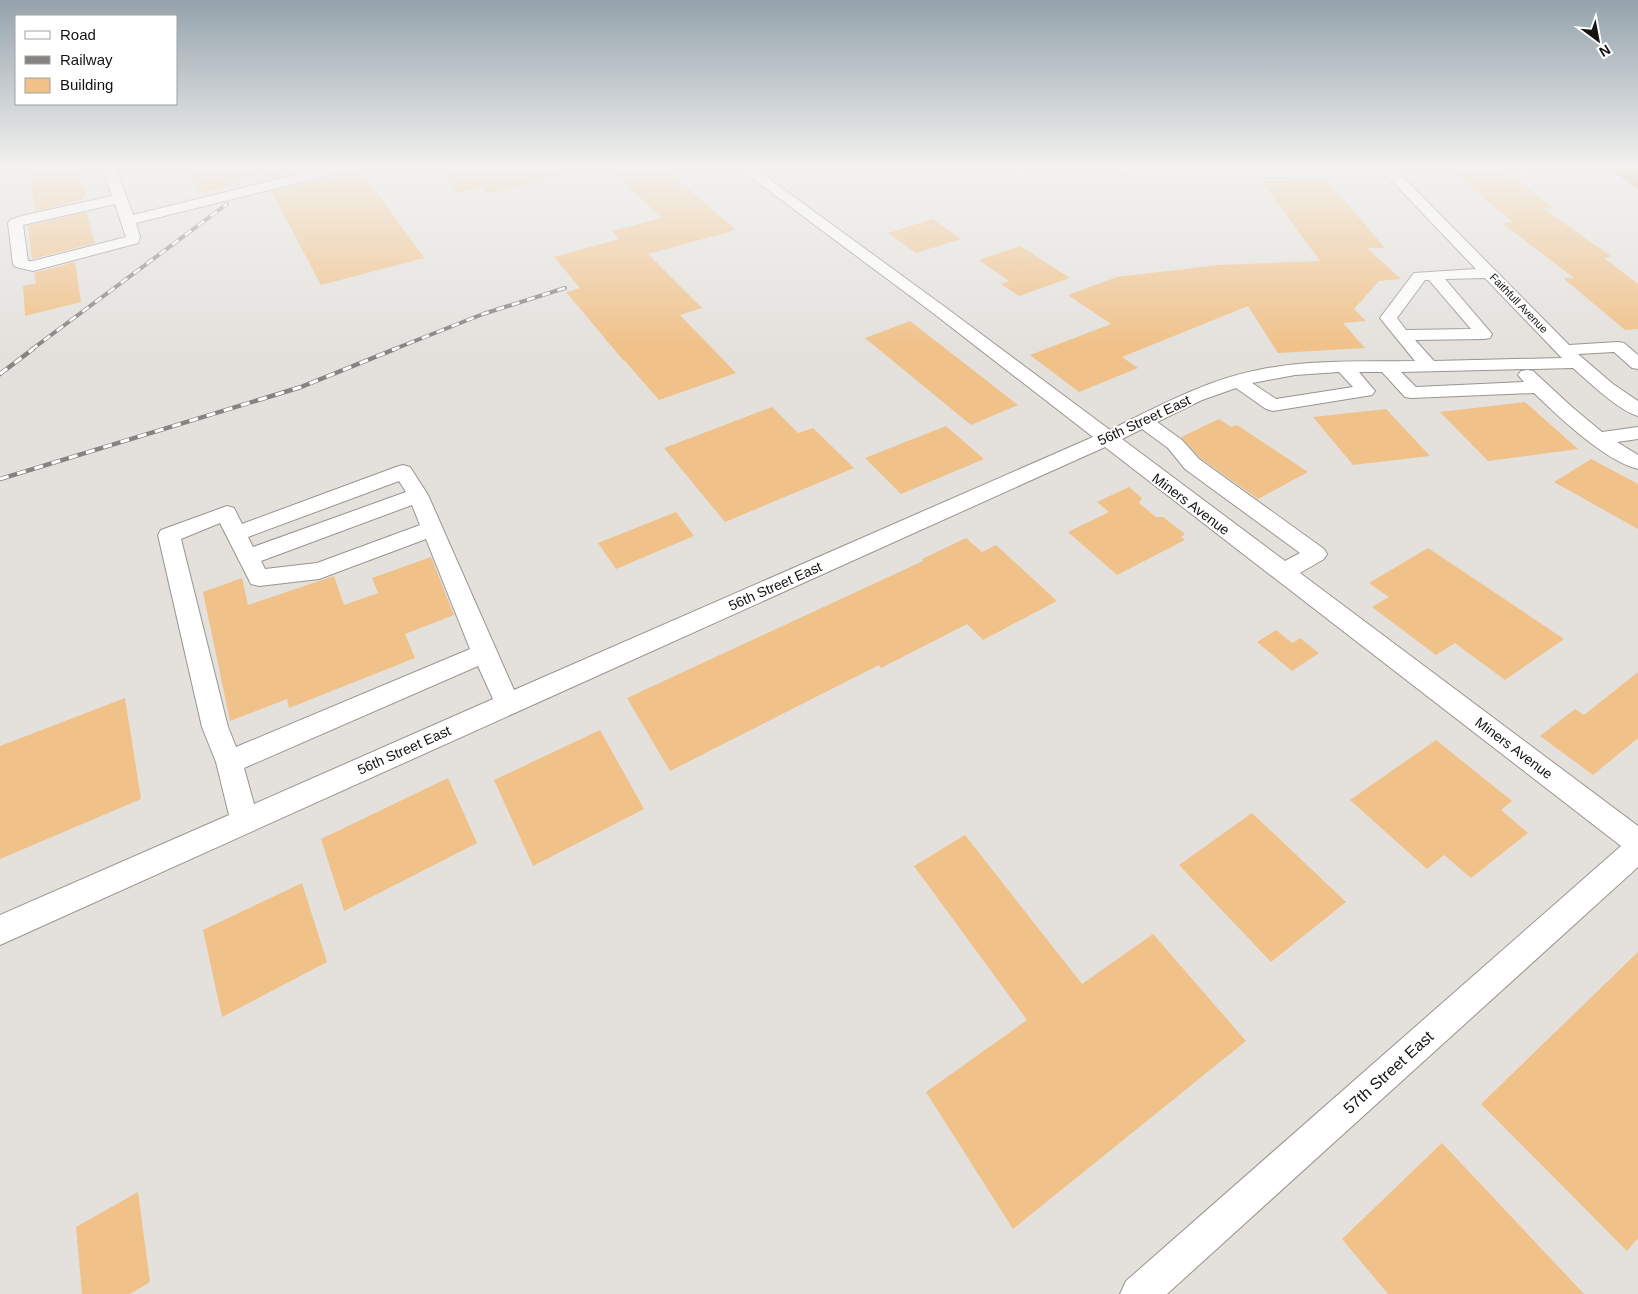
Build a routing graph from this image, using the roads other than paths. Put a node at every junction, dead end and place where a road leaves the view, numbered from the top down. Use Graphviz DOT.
graph roads {
  1 [pos="16,227"];
  2 [pos="129,227"];
  3 [pos="826,227"];
  4 [pos="1444,227"];
  5 [pos="1489,274"];
  6 [pos="1432,275"];
  7 [pos="1401,335"];
  8 [pos="1571,356"];
  9 [pos="1517,364"];
  10 [pos="1638,364"];
  11 [pos="1428,365"];
  12 [pos="1344,366"];
  13 [pos="1387,367"];
  14 [pos="1238,381"];
  15 [pos="1538,387"];
  16 [pos="1638,410"];
  17 [pos="1144,422"];
  18 [pos="1638,432"];
  19 [pos="1599,438"];
  20 [pos="1106,439"];
  21 [pos="1638,463"];
  22 [pos="418,495"];
  23 [pos="431,529"];
  24 [pos="235,534"];
  25 [pos="248,557"];
  26 [pos="1282,573"];
  27 [pos="484,652"];
  28 [pos="508,704"];
  29 [pos="229,762"];
  30 [pos="245,822"];
  31 [pos="1638,842"];
  32 [pos="1638,850"];
  33 [pos="0,930"];
  34 [pos="1139,1294"];
  1 -- 2 [label="street"];
  3 -- 20 [label="street, Miners Avenue"];
  4 -- 5 [label="street, Faithfull Avenue"];
  5 -- 6 [label="street"];
  5 -- 8 [label="street, Faithfull Avenue"];
  6 -- 7 [label="street"];
  6 -- 7 [label="street"];
  7 -- 11 [label="street"];
  8 -- 9 [label="street, 56th Street East"];
  8 -- 10 [label="street, 56th Street East"];
  8 -- 16 [label="street, Faithfull Avenue"];
  9 -- 11 [label="street, 56th Street East"];
  9 -- 15 [label="street"];
  11 -- 13 [label="street, 56th Street East"];
  12 -- 13 [label="street, 56th Street East"];
  12 -- 14 [label="street, 56th Street East"];
  12 -- 14 [label="street"];
  13 -- 15 [label="street"];
  14 -- 17 [label="street, 56th Street East"];
  15 -- 19 [label="street"];
  17 -- 20 [label="street, 56th Street East"];
  17 -- 26 [label="street"];
  18 -- 19 [label="street"];
  19 -- 21 [label="street"];
  20 -- 26 [label="street, Miners Avenue"];
  20 -- 28 [label="street, 56th Street East"];
  22 -- 23 [label="street"];
  22 -- 24 [label="street"];
  22 -- 25 [label="street"];
  23 -- 25 [label="street"];
  23 -- 27 [label="street"];
  24 -- 25 [label="street"];
  24 -- 29 [label="street"];
  26 -- 31 [label="street, Miners Avenue"];
  27 -- 28 [label="street"];
  27 -- 29 [label="street"];
  28 -- 30 [label="street, 56th Street East"];
  29 -- 30 [label="street"];
  30 -- 33 [label="street, 56th Street East"];
  32 -- 34 [label="street, 57th Street East"];
}
